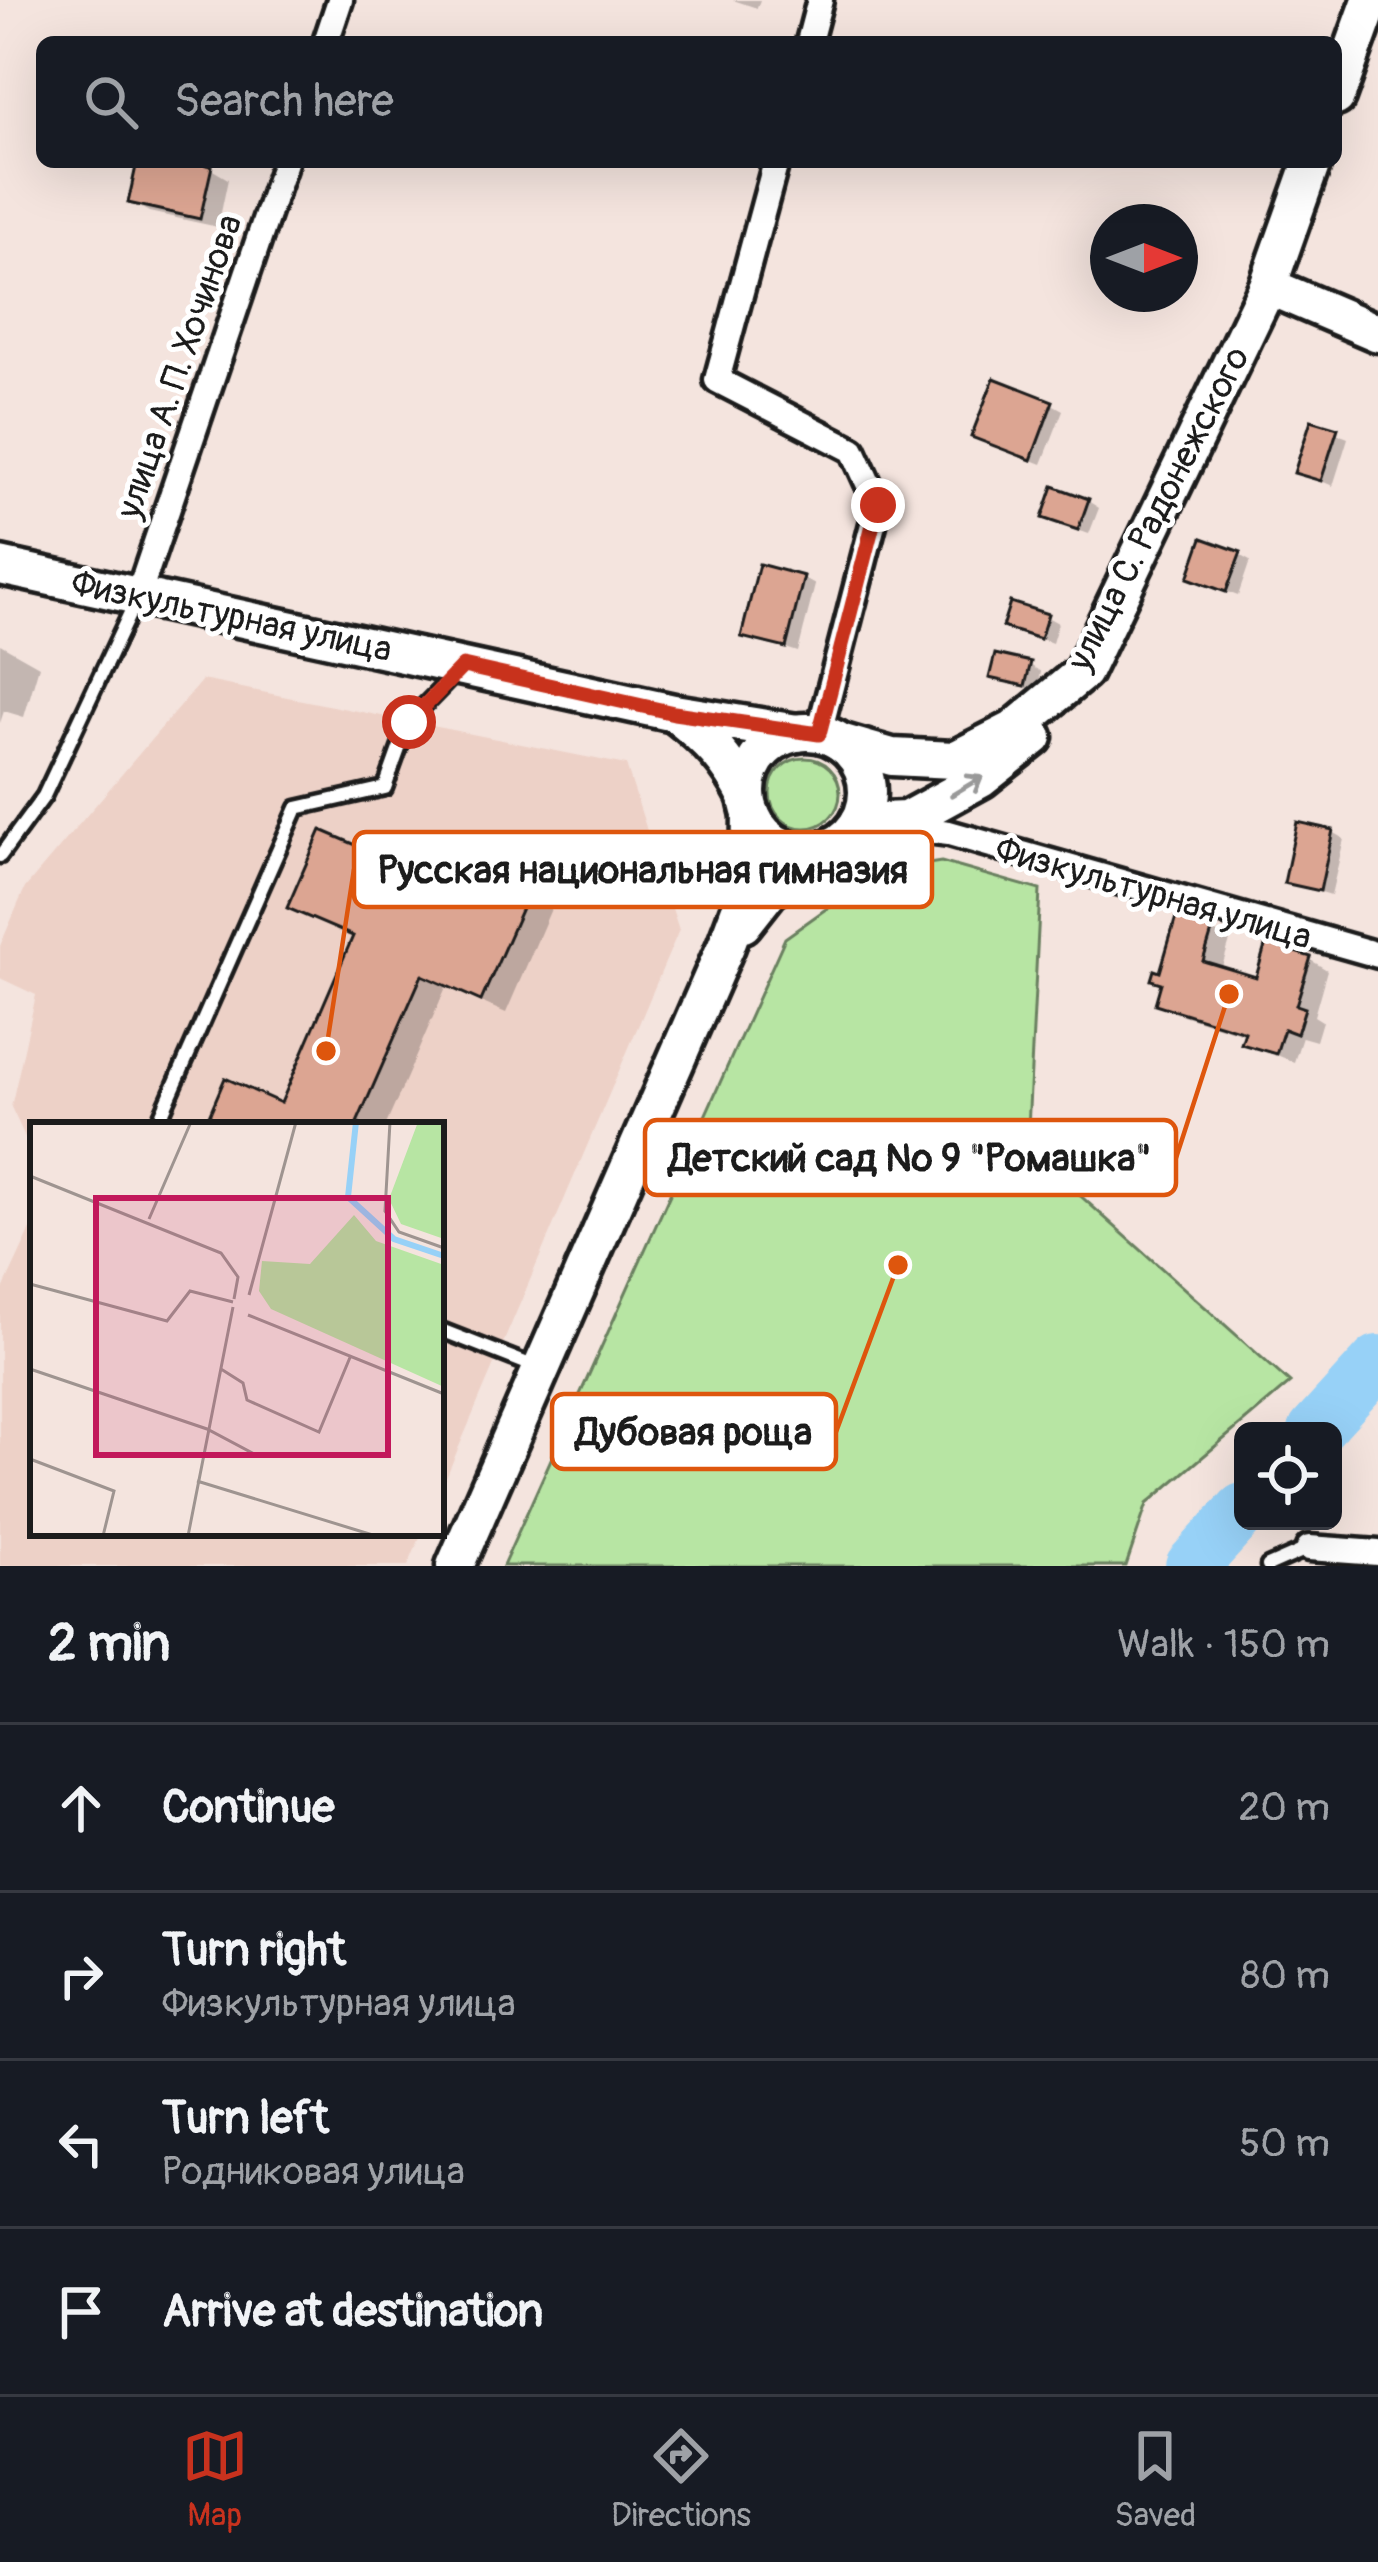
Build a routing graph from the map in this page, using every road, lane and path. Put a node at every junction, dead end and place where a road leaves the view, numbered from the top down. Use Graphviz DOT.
graph roads {
  1 [pos="340,0"];
  2 [pos="820,0"];
  3 [pos="1371,0"];
  4 [pos="328,36"];
  5 [pos="811,36"];
  6 [pos="1342,80"];
  7 [pos="283,168"];
  8 [pos="774,168"];
  9 [pos="1310,168"];
  10 [pos="1268,286"];
  11 [pos="1378,333"];
  12 [pos="0,566"];
  13 [pos="139,593"];
  14 [pos="463,666"];
  15 [pos="1083,672"];
  16 [pos="674,713"];
  17 [pos="819,736"];
  18 [pos="749,805"];
  19 [pos="847,834"];
  20 [pos="0,856"];
  21 [pos="726,946"];
  22 [pos="1378,955"];
  23 [pos="158,1122"];
  24 [pos="444,1331"];
  25 [pos="539,1369"];
  26 [pos="1309,1548"];
  27 [pos="1378,1553"];
  28 [pos="455,1566"];
  29 [pos="1268,1566"];
  1 -- 4 [label="street"];
  2 -- 5 [label="street"];
  3 -- 6 [label="street"];
  7 -- 13 [label="street, улица А. П. Хочинова"];
  8 -- 17 [label="street"];
  9 -- 10 [label="street, улица С. Радонежского"];
  10 -- 11 [label="street"];
  10 -- 15 [label="street, улица С. Радонежского"];
  12 -- 13 [label="street, Физкультурная улица"];
  13 -- 14 [label="street, Физкультурная улица"];
  13 -- 20 [label="lane"];
  14 -- 16 [label="street, Физкультурная улица"];
  14 -- 23 [label="lane"];
  15 -- 17 [label="street, улица С. Радонежского"];
  19 -- 15 [label="street, one-way"];
  16 -- 17 [label="street, Физкультурная улица"];
  16 -- 18 [label="street, Физкультурная улица"];
  17 -- 18 [label="street"];
  17 -- 19 [label="street"];
  18 -- 19 [label="street, Физкультурная улица"];
  18 -- 21 [label="street"];
  19 -- 21 [label="street"];
  19 -- 22 [label="street, Физкультурная улица"];
  21 -- 25 [label="street"];
  24 -- 25 [label="lane"];
  25 -- 28 [label="street"];
  26 -- 27 [label="street"];
  26 -- 29 [label="lane"];
}
